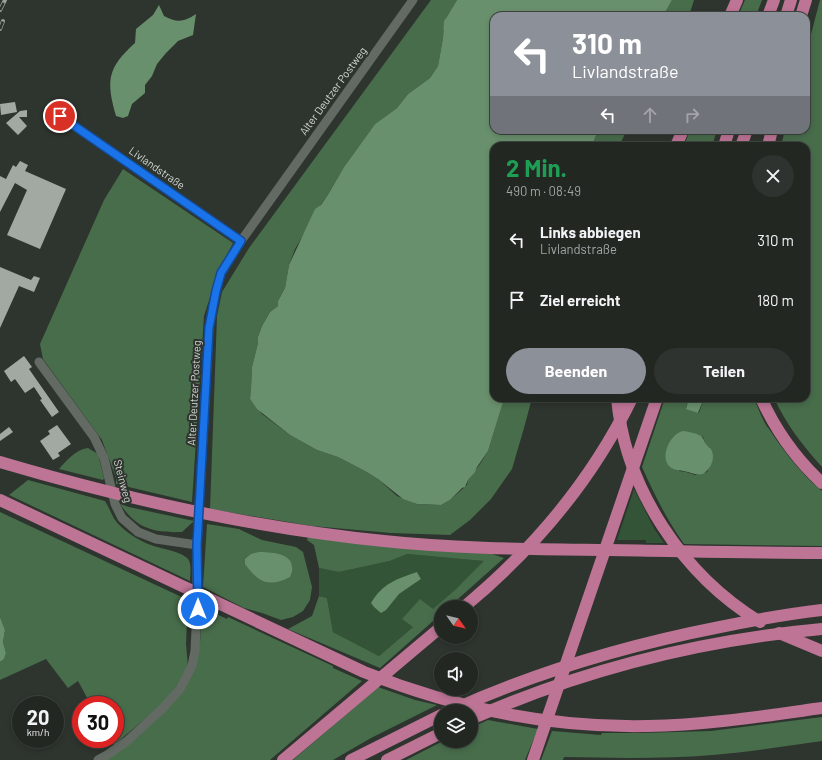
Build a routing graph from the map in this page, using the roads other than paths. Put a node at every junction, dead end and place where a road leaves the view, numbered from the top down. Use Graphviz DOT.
graph roads {
  1 [pos="413,0"];
  2 [pos="737,0"];
  3 [pos="774,0"];
  4 [pos="791,0"];
  5 [pos="806,0"];
  6 [pos="732,12"];
  7 [pos="770,12"];
  8 [pos="787,12"];
  9 [pos="802,12"];
  10 [pos="60,116"];
  11 [pos="241,241"];
  12 [pos="39,362"];
  13 [pos="617,402"];
  14 [pos="630,402"];
  15 [pos="656,402"];
  16 [pos="763,402"];
  17 [pos="0,462"];
  18 [pos="822,483"];
  19 [pos="0,500"];
  20 [pos="197,545"];
  21 [pos="822,554"];
  22 [pos="472,600"];
  23 [pos="822,610"];
  24 [pos="822,629"];
  25 [pos="434,633"];
  26 [pos="822,651"];
  27 [pos="467,704"];
  28 [pos="822,708"];
  29 [pos="478,716"];
  30 [pos="434,718"];
  31 [pos="434,736"];
  32 [pos="98,760"];
  33 [pos="283,760"];
  34 [pos="351,760"];
  35 [pos="387,760"];
  36 [pos="533,760"];
  1 -- 11 [label="street, Alter Deutzer Postweg"];
  2 -- 6 [label="highway"];
  3 -- 7 [label="highway"];
  4 -- 8 [label="highway"];
  5 -- 9 [label="highway"];
  10 -- 11 [label="street, Livlandstraße"];
  11 -- 20 [label="street, Alter Deutzer Postweg"];
  12 -- 20 [label="street, Steinweg"];
  13 -- 26 [label="highway"];
  14 -- 22 [label="highway"];
  15 -- 36 [label="highway"];
  16 -- 18 [label="highway"];
  17 -- 21 [label="highway"];
  19 -- 28 [label="highway"];
  20 -- 32 [label="street, Alter Deutzer Postweg"];
  23 -- 27 [label="highway"];
  24 -- 29 [label="highway"];
  25 -- 33 [label="highway"];
  30 -- 34 [label="highway"];
  31 -- 35 [label="highway"];
}
